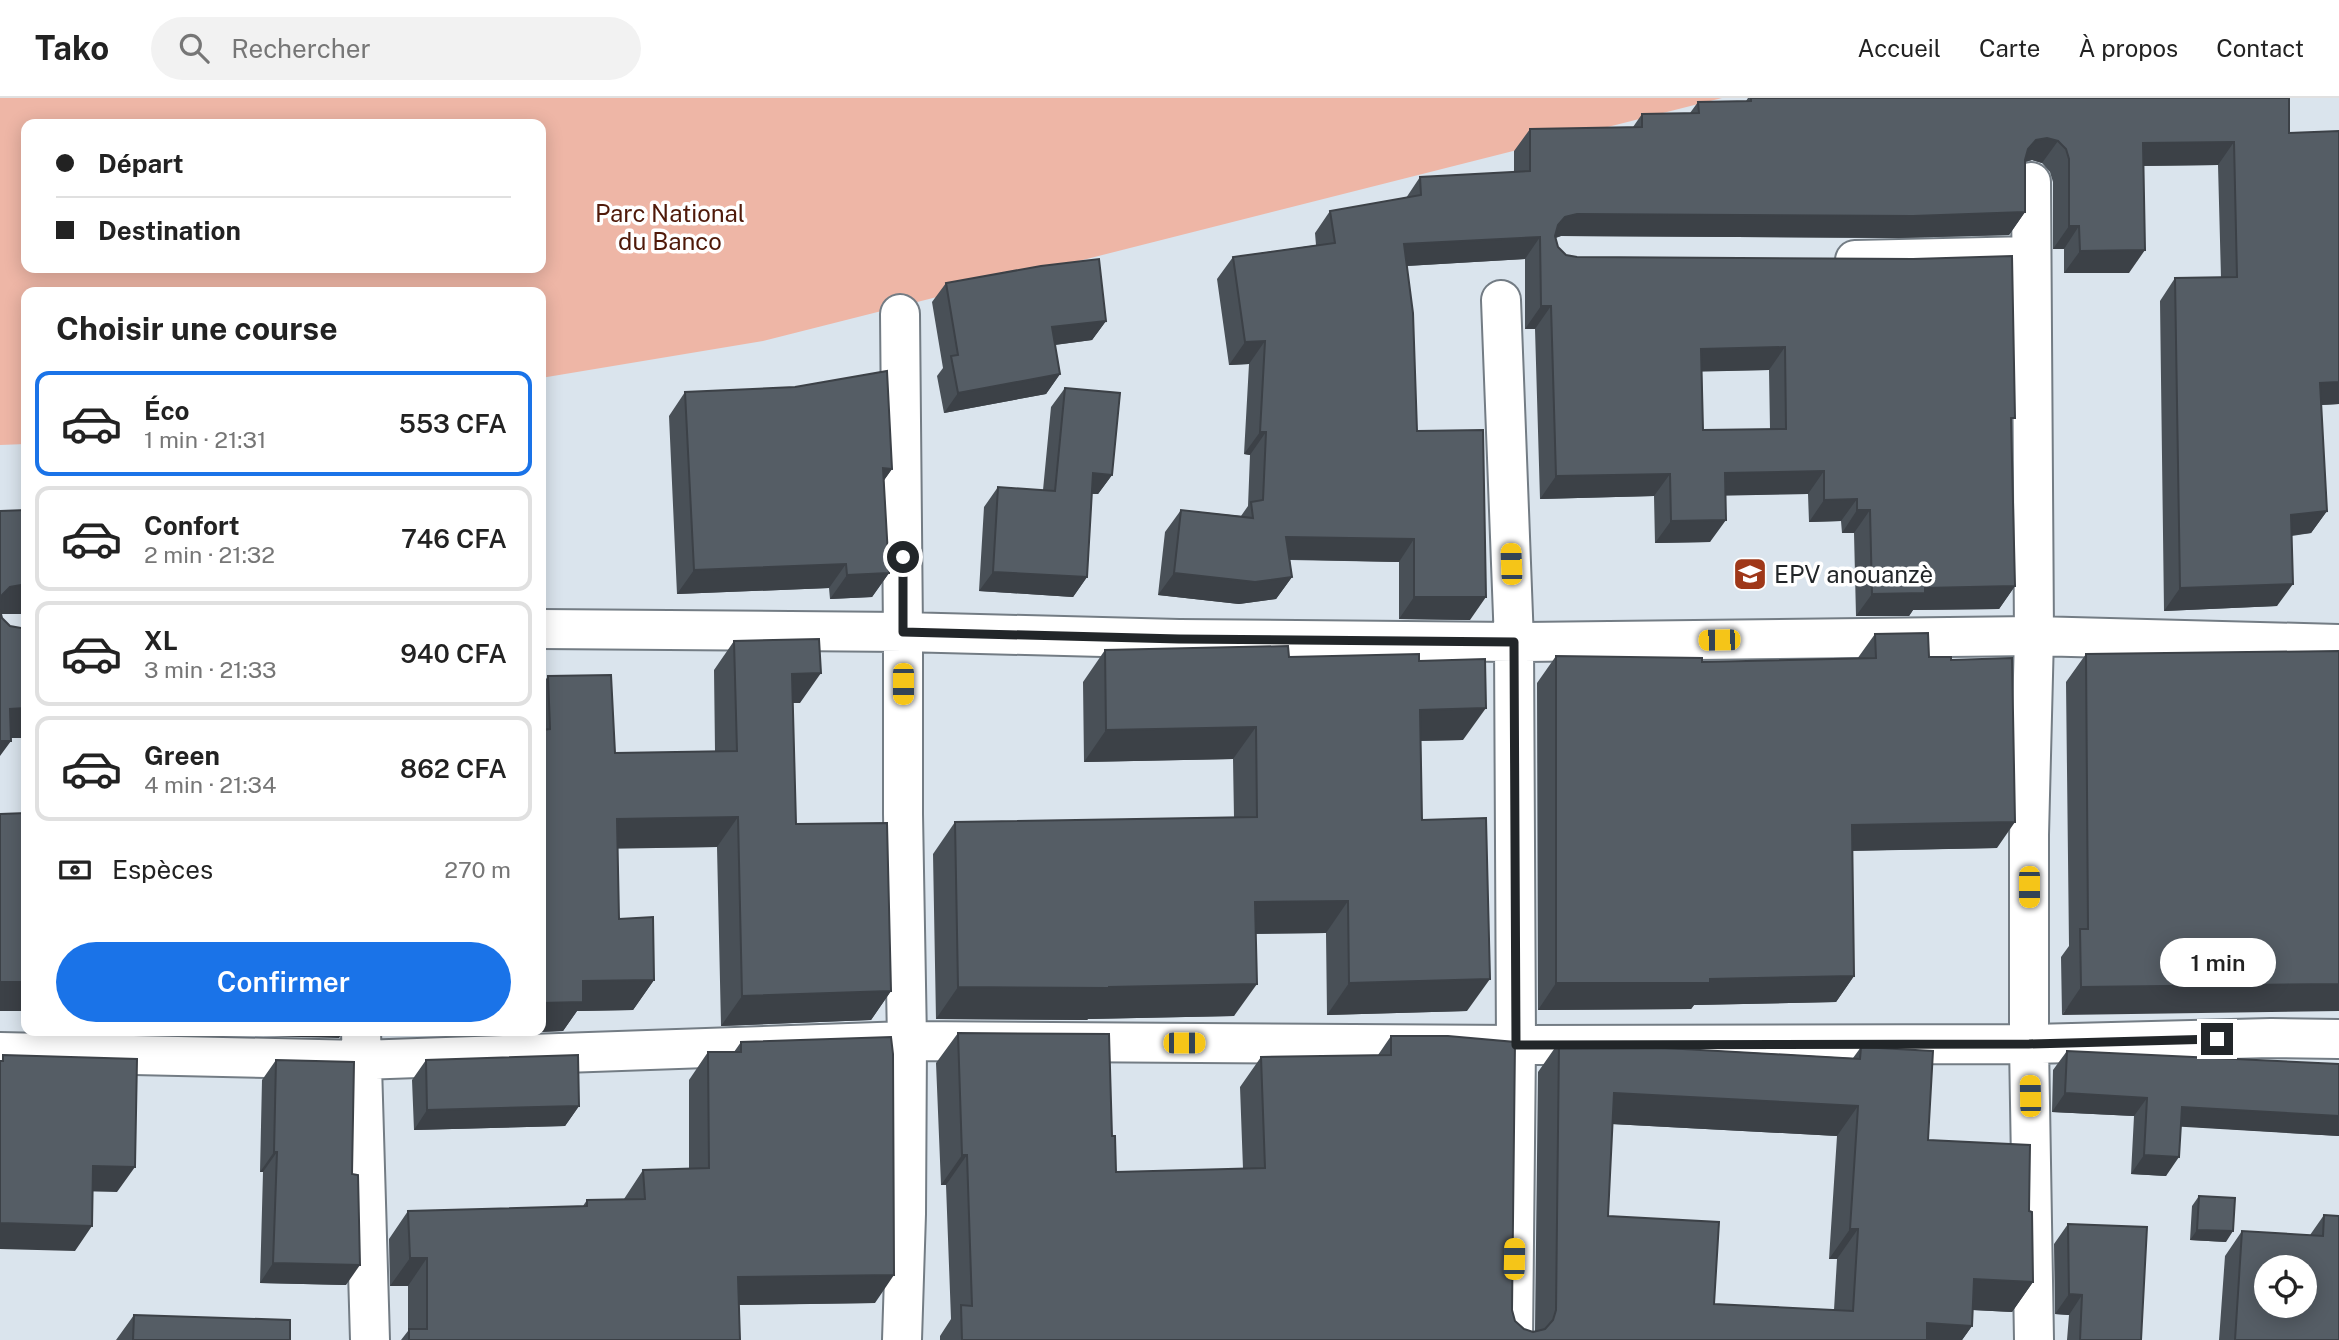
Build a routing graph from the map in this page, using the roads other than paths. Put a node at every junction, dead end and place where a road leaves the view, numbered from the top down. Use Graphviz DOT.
graph roads {
  1 [pos="2031,182"];
  2 [pos="2031,256"];
  3 [pos="1816,259"];
  4 [pos="1501,300"];
  5 [pos="900,314"];
  6 [pos="546,629"];
  7 [pos="903,632"];
  8 [pos="2034,636"];
  9 [pos="1514,642"];
  10 [pos="2339,644"];
  11 [pos="2339,1039"];
  12 [pos="907,1041"];
  13 [pos="2029,1044"];
  14 [pos="360,1045"];
  15 [pos="1516,1045"];
  16 [pos="0,1052"];
  17 [pos="370,1340"];
  18 [pos="902,1340"];
  19 [pos="1513,1340"];
  20 [pos="2034,1340"];
  1 -- 2 [label="street"];
  2 -- 3 [label="street"];
  2 -- 8 [label="street"];
  4 -- 9 [label="street"];
  5 -- 7 [label="street"];
  6 -- 7 [label="street"];
  7 -- 9 [label="street"];
  7 -- 12 [label="street"];
  8 -- 9 [label="street"];
  8 -- 10 [label="street"];
  8 -- 13 [label="street"];
  9 -- 15 [label="street"];
  11 -- 13 [label="street"];
  12 -- 14 [label="street"];
  12 -- 15 [label="street"];
  12 -- 18 [label="street"];
  13 -- 15 [label="street"];
  13 -- 20 [label="street"];
  14 -- 16 [label="street"];
  14 -- 17 [label="street"];
  15 -- 19 [label="street"];
}
